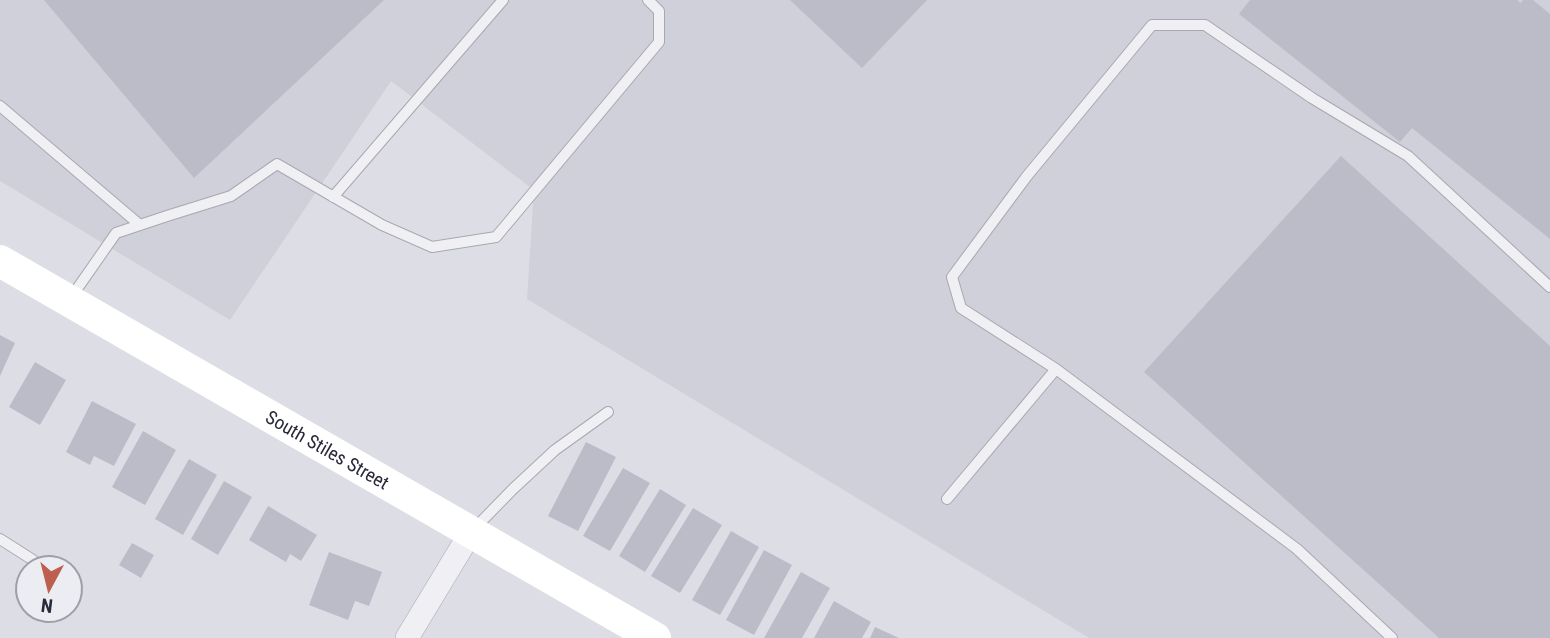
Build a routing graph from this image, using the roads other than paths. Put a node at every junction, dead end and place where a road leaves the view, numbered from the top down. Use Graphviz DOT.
graph roads {
  1 [pos="503,0"];
  2 [pos="648,0"];
  3 [pos="0,106"];
  4 [pos="333,197"];
  5 [pos="140,225"];
  6 [pos="0,261"];
  7 [pos="1550,287"];
  8 [pos="68,301"];
  9 [pos="1056,369"];
  10 [pos="608,412"];
  11 [pos="947,499"];
  12 [pos="471,532"];
  13 [pos="0,538"];
  14 [pos="25,554"];
  15 [pos="407,638"];
  16 [pos="655,638"];
  17 [pos="1392,638"];
  1 -- 4 [label="lane"];
  2 -- 4 [label="lane"];
  3 -- 5 [label="lane"];
  4 -- 5 [label="lane"];
  5 -- 8 [label="lane"];
  6 -- 8 [label="main road, South Stiles Street"];
  7 -- 9 [label="lane"];
  8 -- 12 [label="main road, South Stiles Street"];
  9 -- 11 [label="lane"];
  9 -- 17 [label="lane"];
  10 -- 12 [label="lane"];
  12 -- 15 [label="street"];
  12 -- 16 [label="main road, South Stiles Street"];
  13 -- 14 [label="lane"];
}
